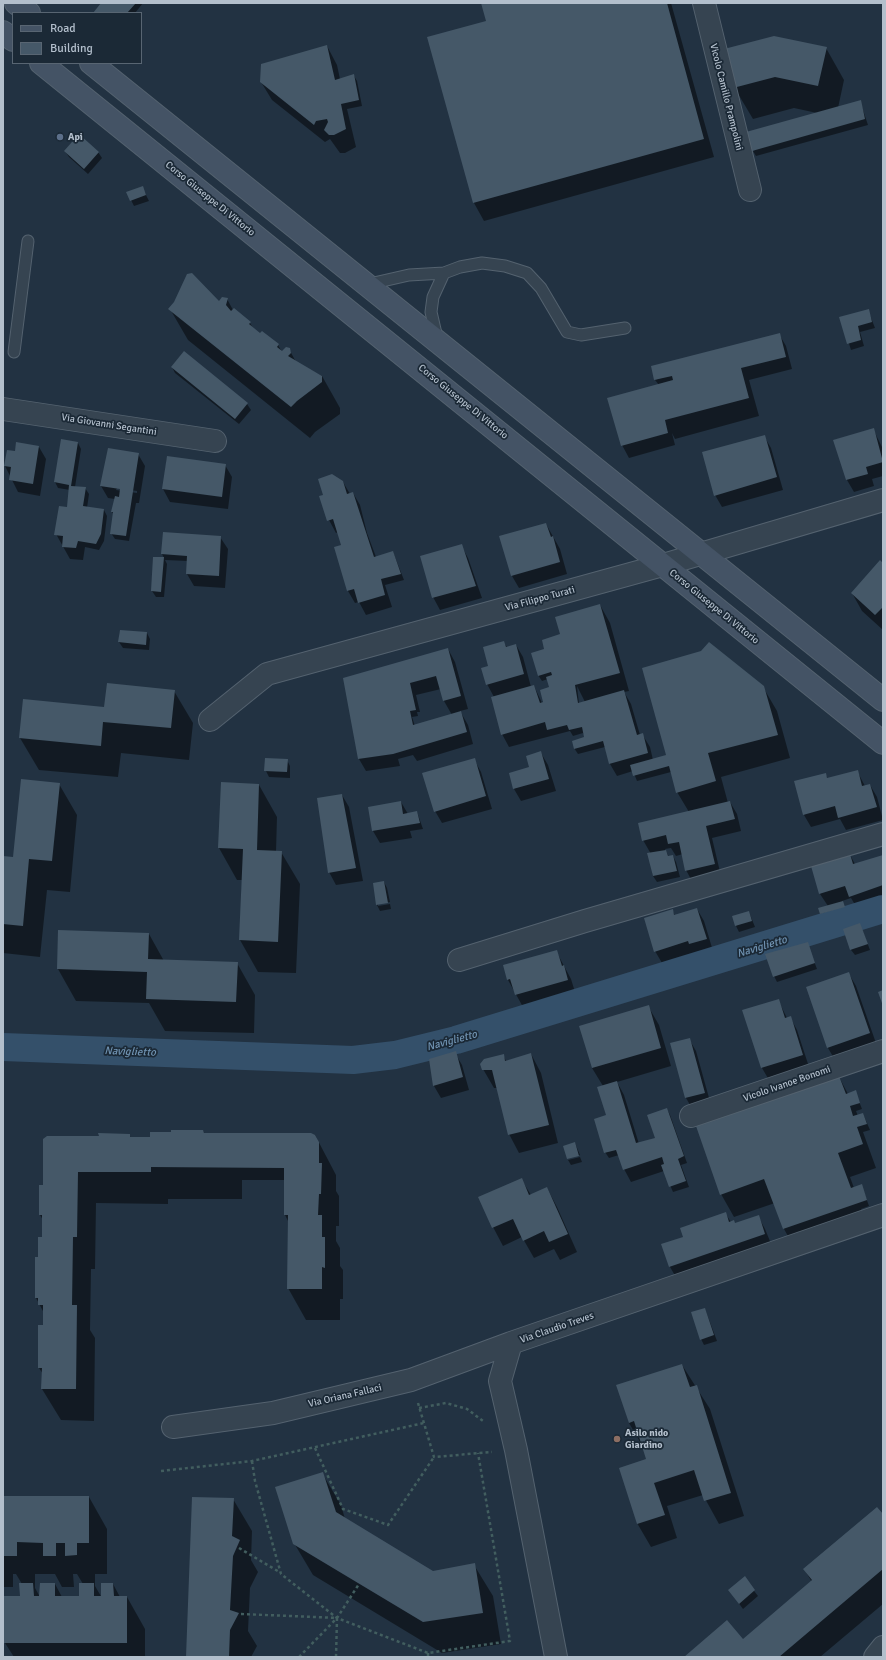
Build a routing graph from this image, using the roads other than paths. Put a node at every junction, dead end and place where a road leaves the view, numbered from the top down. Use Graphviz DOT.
graph roads {
  1 [pos="16,3"];
  2 [pos="704,3"];
  3 [pos="28,12"];
  4 [pos="3,32"];
  5 [pos="12,39"];
  6 [pos="42,64"];
  7 [pos="92,64"];
  8 [pos="750,190"];
  9 [pos="28,241"];
  10 [pos="444,273"];
  11 [pos="365,285"];
  12 [pos="624,328"];
  13 [pos="439,345"];
  14 [pos="14,352"];
  15 [pos="3,409"];
  16 [pos="215,441"];
  17 [pos="883,500"];
  18 [pos="700,553"];
  19 [pos="662,565"];
  20 [pos="883,700"];
  21 [pos="210,720"];
  22 [pos="883,743"];
  23 [pos="883,834"];
  24 [pos="459,960"];
  25 [pos="883,1051"];
  26 [pos="691,1116"];
  27 [pos="883,1215"];
  28 [pos="511,1343"];
  29 [pos="173,1427"];
  30 [pos="883,1647"];
  31 [pos="556,1657"];
  32 [pos="875,1657"];
  1 -- 3 [label="main road"];
  2 -- 8 [label="street, Vicolo Camillo Prampolini"];
  4 -- 5 [label="main road"];
  6 -- 19 [label="main road, Corso Giuseppe Di Vittorio"];
  7 -- 11 [label="main road"];
  9 -- 14 [label="lane"];
  10 -- 11 [label="lane"];
  10 -- 12 [label="lane"];
  10 -- 13 [label="lane"];
  11 -- 13 [label="main road"];
  13 -- 18 [label="main road"];
  15 -- 16 [label="street, Via Giovanni Segantini"];
  17 -- 18 [label="street, Via Filippo Turati"];
  18 -- 19 [label="street, Via Filippo Turati"];
  18 -- 20 [label="main road"];
  19 -- 21 [label="street, Via Filippo Turati"];
  19 -- 22 [label="main road, Corso Giuseppe Di Vittorio"];
  23 -- 24 [label="street"];
  25 -- 26 [label="street, Vicolo Ivanoe Bonomi"];
  27 -- 28 [label="street, Via Claudio Treves"];
  28 -- 29 [label="street, Via Oriana Fallaci"];
  28 -- 31 [label="street, Via Claudio Treves"];
  30 -- 32 [label="street"];
}
